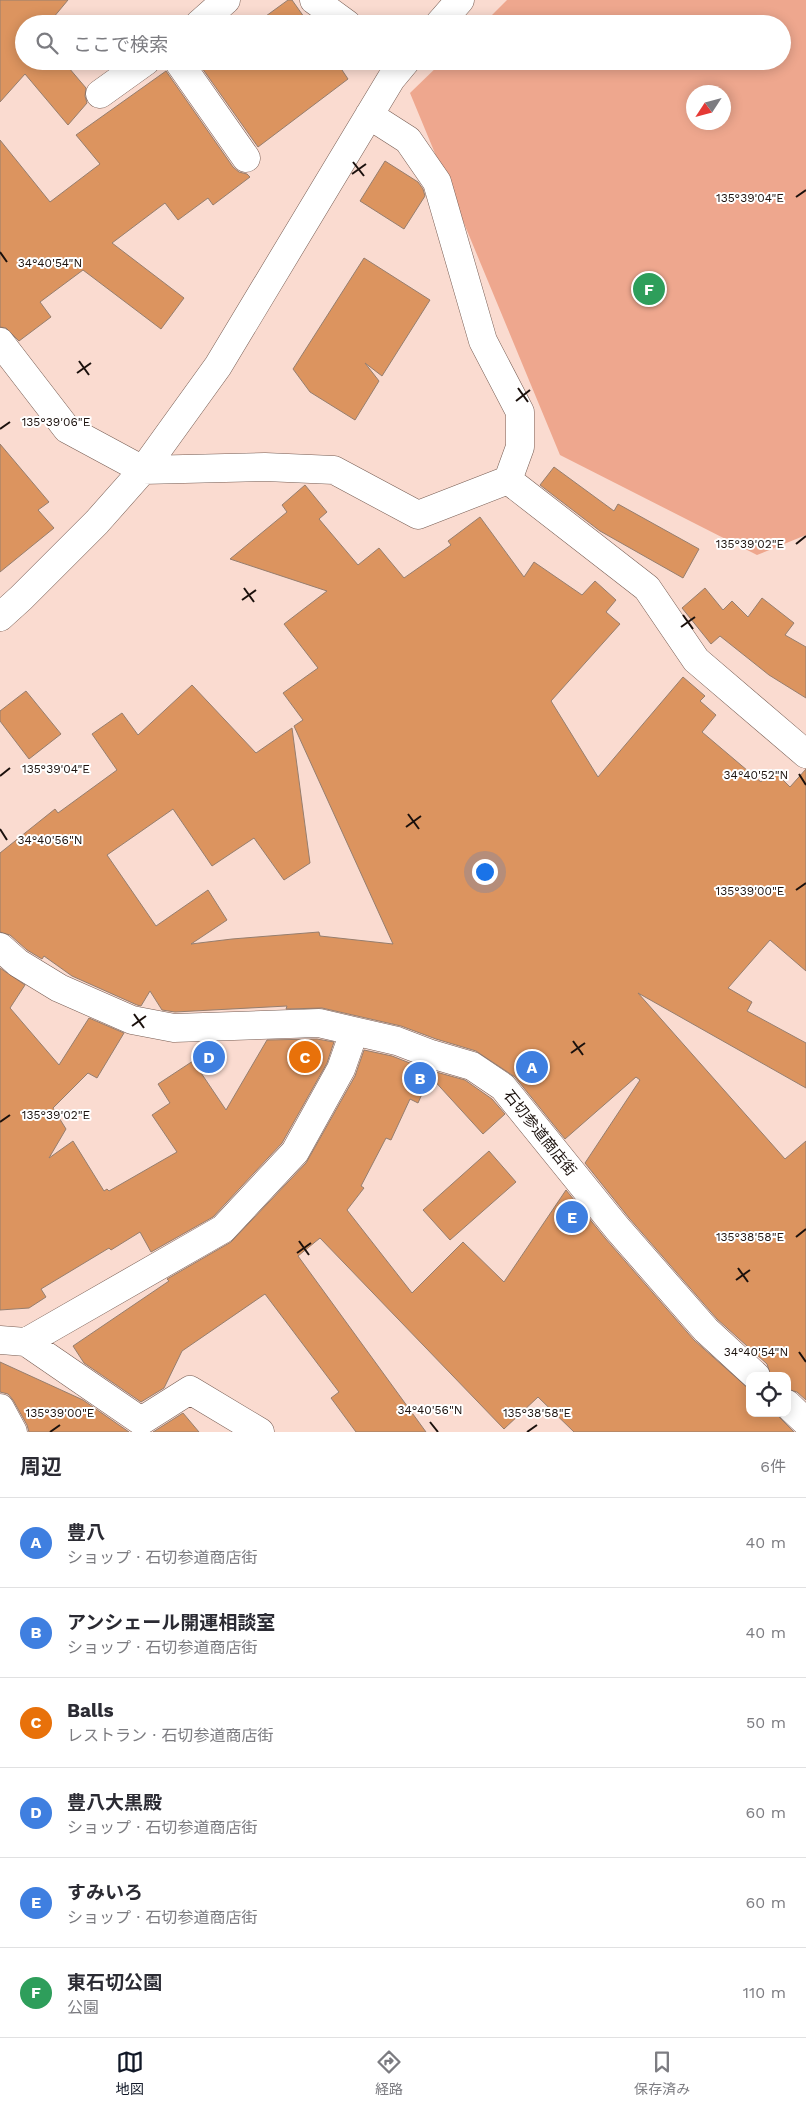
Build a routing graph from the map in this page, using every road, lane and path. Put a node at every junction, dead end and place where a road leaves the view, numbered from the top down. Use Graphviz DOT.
graph roads {
  1 [pos="226,0"];
  2 [pos="314,0"];
  3 [pos="460,0"];
  4 [pos="209,15"];
  5 [pos="335,15"];
  6 [pos="447,15"];
  7 [pos="133,70"];
  8 [pos="184,70"];
  9 [pos="397,70"];
  10 [pos="100,94"];
  11 [pos="369,115"];
  12 [pos="246,158"];
  13 [pos="0,342"];
  14 [pos="143,470"];
  15 [pos="508,480"];
  16 [pos="0,617"];
  17 [pos="806,754"];
  18 [pos="0,947"];
  19 [pos="354,1032"];
  20 [pos="13,1341"];
  21 [pos="752,1372"];
  22 [pos="0,1408"];
  23 [pos="791,1408"];
  24 [pos="806,1422"];
  25 [pos="13,1432"];
  26 [pos="260,1432"];
  1 -- 4 [label="street"];
  2 -- 5 [label="street"];
  3 -- 6 [label="street"];
  7 -- 10 [label="street"];
  8 -- 12 [label="street"];
  9 -- 11 [label="street"];
  11 -- 14 [label="street"];
  11 -- 15 [label="street"];
  13 -- 14 [label="street"];
  14 -- 15 [label="street"];
  14 -- 16 [label="street"];
  15 -- 17 [label="street"];
  18 -- 19 [label="street, 石切参道商店街"];
  19 -- 20 [label="street"];
  19 -- 21 [label="street, 石切参道商店街"];
  20 -- 26 [label="street"];
  22 -- 25 [label="street"];
  23 -- 24 [label="street"];
}
